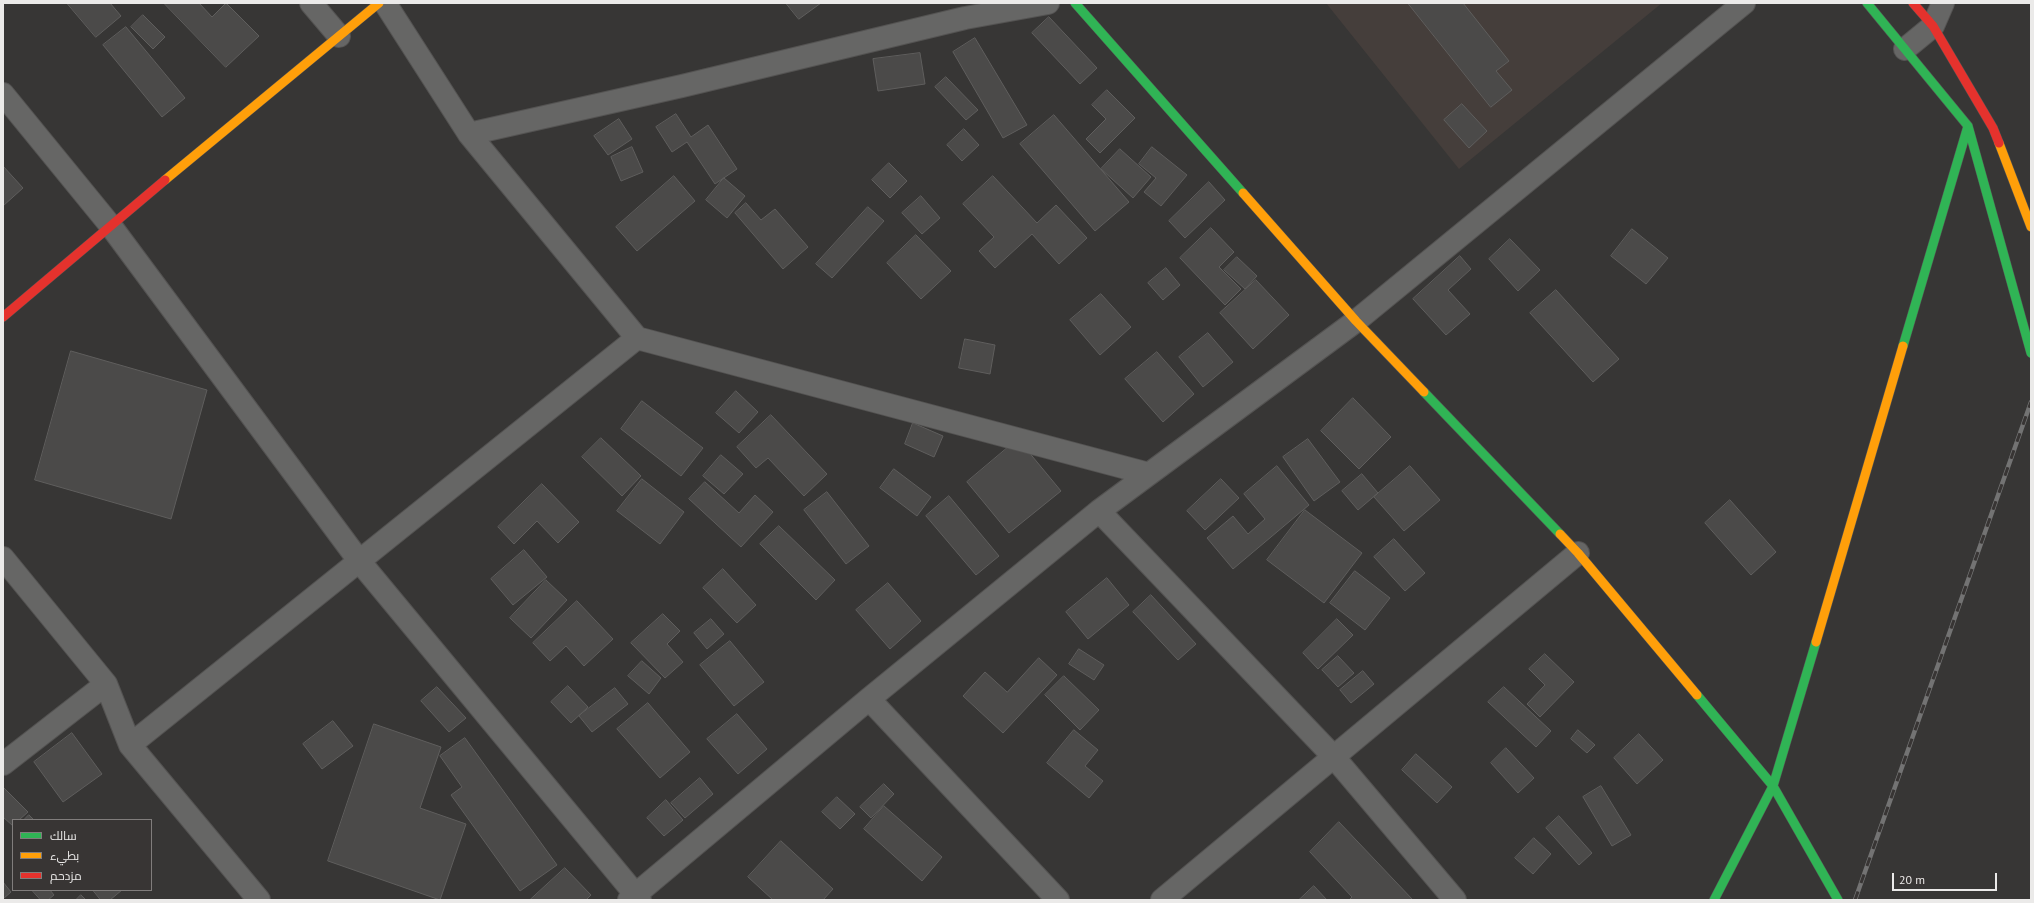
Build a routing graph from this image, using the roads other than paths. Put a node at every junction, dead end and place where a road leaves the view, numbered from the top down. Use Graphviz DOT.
graph roads {
  1 [pos="311,3"];
  2 [pos="379,3"];
  3 [pos="385,3"];
  4 [pos="1048,3"];
  5 [pos="1075,3"];
  6 [pos="1744,3"];
  7 [pos="1867,3"];
  8 [pos="1913,3"];
  9 [pos="1943,3"];
  10 [pos="1933,26"];
  11 [pos="339,36"];
  12 [pos="1905,49"];
  13 [pos="3,94"];
  14 [pos="1968,126"];
  15 [pos="469,134"];
  16 [pos="110,225"];
  17 [pos="2031,227"];
  18 [pos="3,317"];
  19 [pos="1356,321"];
  20 [pos="637,338"];
  21 [pos="2031,353"];
  22 [pos="1149,474"];
  23 [pos="1099,511"];
  24 [pos="1578,553"];
  25 [pos="3,558"];
  26 [pos="360,562"];
  27 [pos="106,684"];
  28 [pos="869,699"];
  29 [pos="130,745"];
  30 [pos="1333,756"];
  31 [pos="3,764"];
  32 [pos="1773,786"];
  33 [pos="635,898"];
  34 [pos="259,900"];
  35 [pos="1058,900"];
  36 [pos="1162,900"];
  37 [pos="1456,900"];
  38 [pos="1714,900"];
  39 [pos="1838,900"];
  1 -- 11 [label="street"];
  2 -- 11 [label="street"];
  3 -- 15 [label="street"];
  4 -- 15 [label="street"];
  5 -- 19 [label="street"];
  6 -- 19 [label="street"];
  7 -- 12 [label="street"];
  8 -- 10 [label="street"];
  9 -- 10 [label="street"];
  10 -- 12 [label="street"];
  10 -- 17 [label="street"];
  11 -- 16 [label="street"];
  12 -- 14 [label="street"];
  13 -- 16 [label="street"];
  14 -- 21 [label="street"];
  14 -- 32 [label="street"];
  15 -- 20 [label="street"];
  16 -- 18 [label="street"];
  16 -- 26 [label="street"];
  19 -- 22 [label="street"];
  19 -- 24 [label="street"];
  20 -- 22 [label="street"];
  20 -- 26 [label="street"];
  22 -- 23 [label="street"];
  23 -- 28 [label="street"];
  23 -- 30 [label="street"];
  24 -- 30 [label="street"];
  24 -- 32 [label="street"];
  25 -- 27 [label="street"];
  26 -- 29 [label="street"];
  26 -- 33 [label="street"];
  27 -- 29 [label="street"];
  27 -- 31 [label="street"];
  28 -- 33 [label="street"];
  28 -- 35 [label="street"];
  29 -- 34 [label="street"];
  30 -- 36 [label="street"];
  30 -- 37 [label="street"];
  32 -- 38 [label="street"];
  32 -- 39 [label="street"];
}
